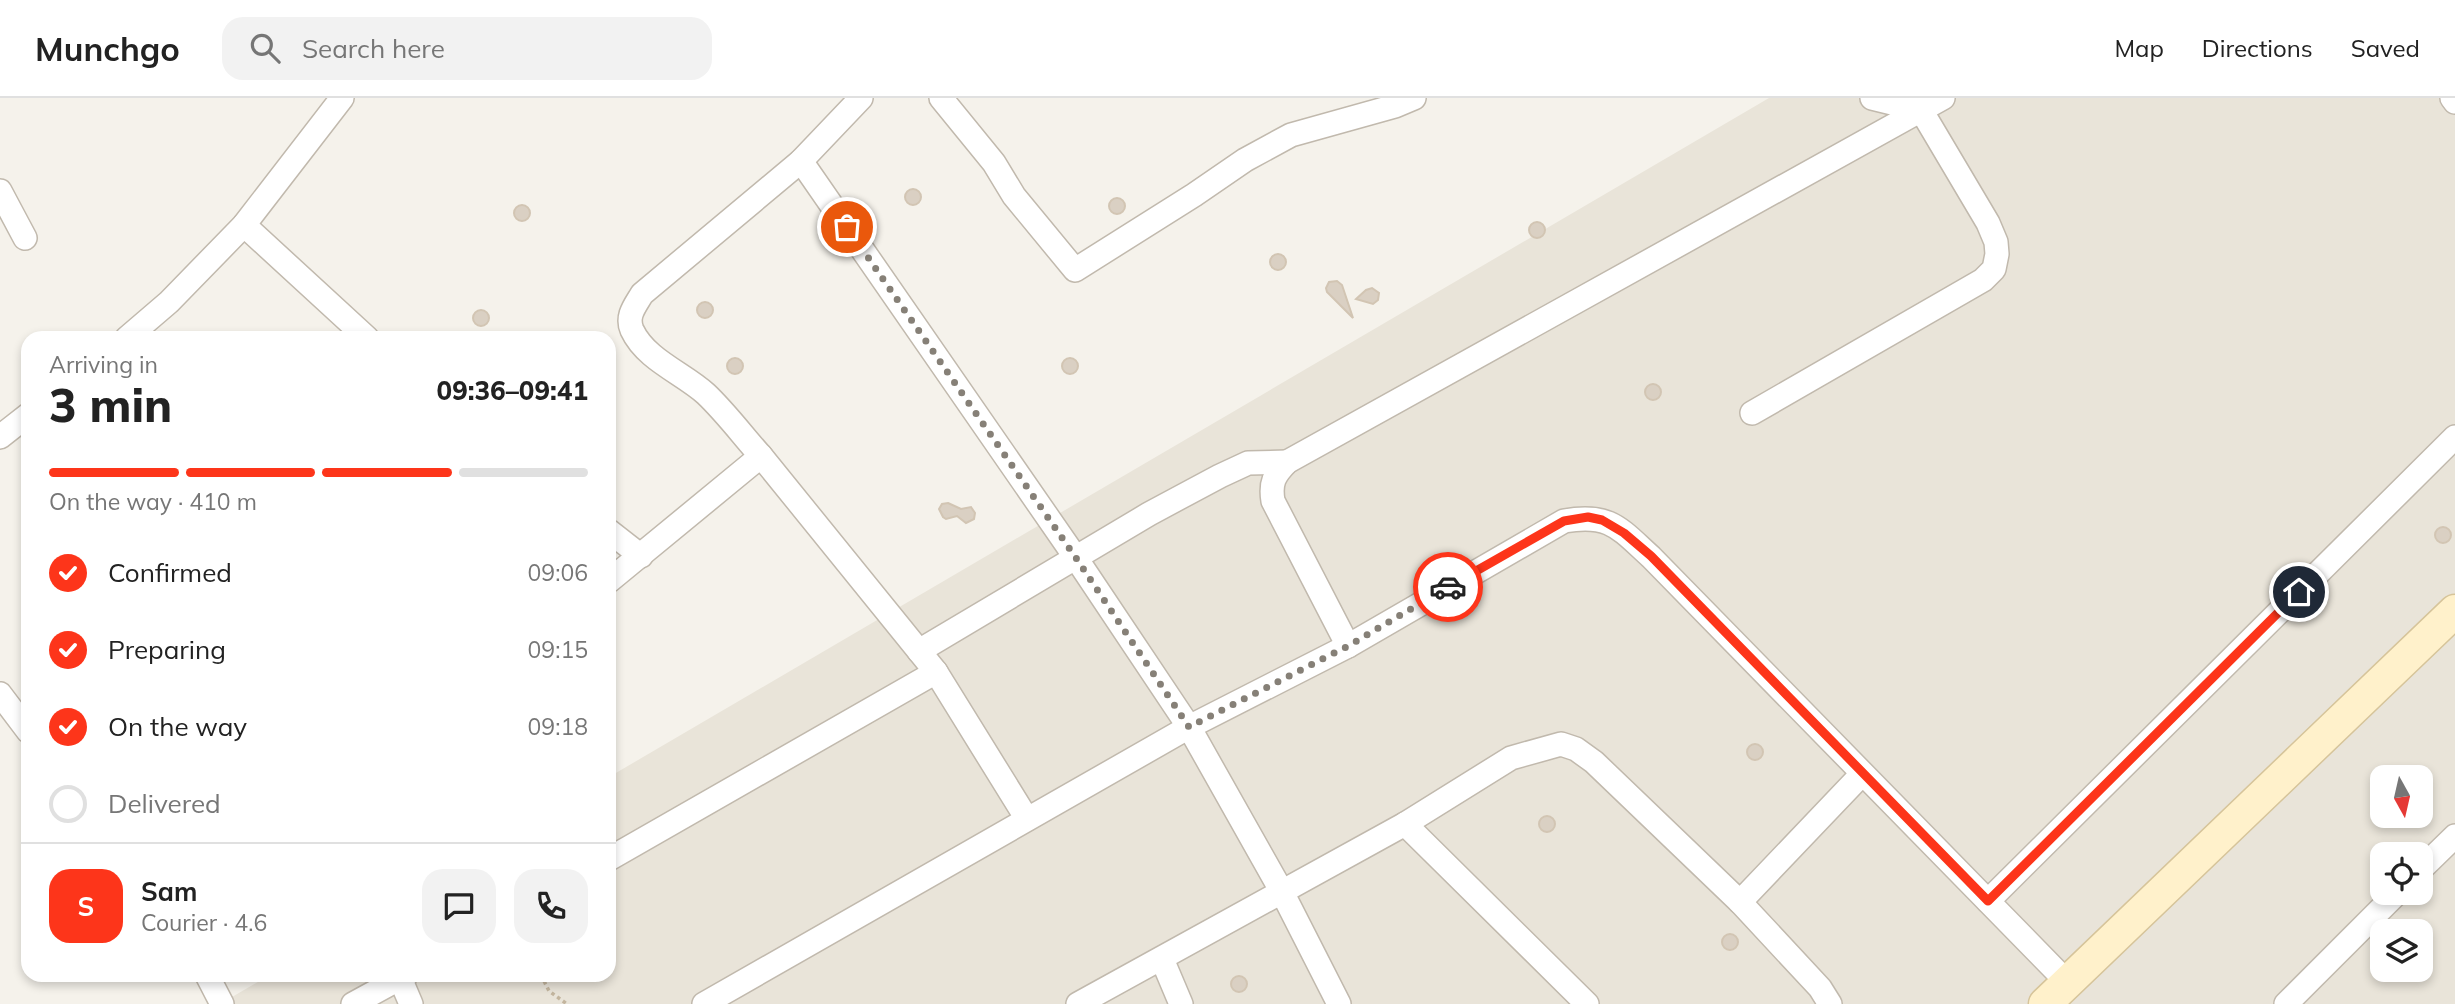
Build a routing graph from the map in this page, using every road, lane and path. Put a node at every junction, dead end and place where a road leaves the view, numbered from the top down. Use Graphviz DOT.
graph roads {
  1 [pos="342,98"];
  2 [pos="860,98"];
  3 [pos="941,98"];
  4 [pos="1414,98"];
  5 [pos="1872,98"];
  6 [pos="1943,98"];
  7 [pos="1921,110"];
  8 [pos="802,161"];
  9 [pos="0,191"];
  10 [pos="244,225"];
  11 [pos="25,238"];
  12 [pos="135,331"];
  13 [pos="359,331"];
  14 [pos="1752,413"];
  15 [pos="21,420"];
  16 [pos="0,437"];
  17 [pos="2455,437"];
  18 [pos="761,456"];
  19 [pos="1287,462"];
  20 [pos="616,536"];
  21 [pos="641,556"];
  22 [pos="1076,558"];
  23 [pos="616,576"];
  24 [pos="2455,611"];
  25 [pos="1348,646"];
  26 [pos="919,651"];
  27 [pos="936,671"];
  28 [pos="0,694"];
  29 [pos="21,722"];
  30 [pos="1189,727"];
  31 [pos="1862,774"];
  32 [pos="1027,818"];
  33 [pos="1405,824"];
  34 [pos="2455,836"];
  35 [pos="616,855"];
  36 [pos="2433,857"];
  37 [pos="1282,892"];
  38 [pos="1988,901"];
  39 [pos="1740,902"];
  40 [pos="2385,905"];
  41 [pos="1163,959"];
  42 [pos="211,982"];
  43 [pos="392,982"];
  44 [pos="405,982"];
  45 [pos="544,982"];
  46 [pos="2067,982"];
  47 [pos="222,1004"];
  48 [pos="353,1004"];
  49 [pos="411,1004"];
  50 [pos="567,1004"];
  51 [pos="704,1004"];
  52 [pos="1078,1004"];
  53 [pos="1181,1004"];
  54 [pos="1339,1004"];
  55 [pos="1587,1004"];
  56 [pos="1830,1004"];
  57 [pos="2045,1004"];
  58 [pos="2286,1004"];
  1 -- 10 [label="street"];
  2 -- 8 [label="street"];
  3 -- 4 [label="street"];
  5 -- 7 [label="street"];
  6 -- 7 [label="street"];
  7 -- 14 [label="street"];
  7 -- 19 [label="street"];
  8 -- 18 [label="street"];
  8 -- 22 [label="street"];
  9 -- 11 [label="street"];
  10 -- 12 [label="street"];
  10 -- 13 [label="street"];
  15 -- 16 [label="street"];
  17 -- 38 [label="street"];
  18 -- 21 [label="street"];
  18 -- 26 [label="street"];
  19 -- 22 [label="street"];
  19 -- 25 [label="street"];
  20 -- 21 [label="street"];
  21 -- 23 [label="street"];
  22 -- 26 [label="street"];
  22 -- 30 [label="street"];
  24 -- 46 [label="street"];
  25 -- 30 [label="street"];
  25 -- 31 [label="street"];
  26 -- 27 [label="street"];
  27 -- 32 [label="street"];
  27 -- 35 [label="street"];
  28 -- 29 [label="street"];
  30 -- 32 [label="street"];
  30 -- 37 [label="street"];
  31 -- 38 [label="street"];
  31 -- 39 [label="street"];
  32 -- 51 [label="street"];
  33 -- 37 [label="street"];
  33 -- 39 [label="street"];
  33 -- 55 [label="street"];
  34 -- 36 [label="street"];
  37 -- 41 [label="street"];
  37 -- 54 [label="street"];
  38 -- 46 [label="street"];
  39 -- 56 [label="street"];
  40 -- 58 [label="street"];
  41 -- 52 [label="street"];
  41 -- 53 [label="street"];
  42 -- 47 [label="street"];
  43 -- 48 [label="street"];
  44 -- 49 [label="street"];
  45 -- 50 [label="path"];
  46 -- 57 [label="street"];
}
